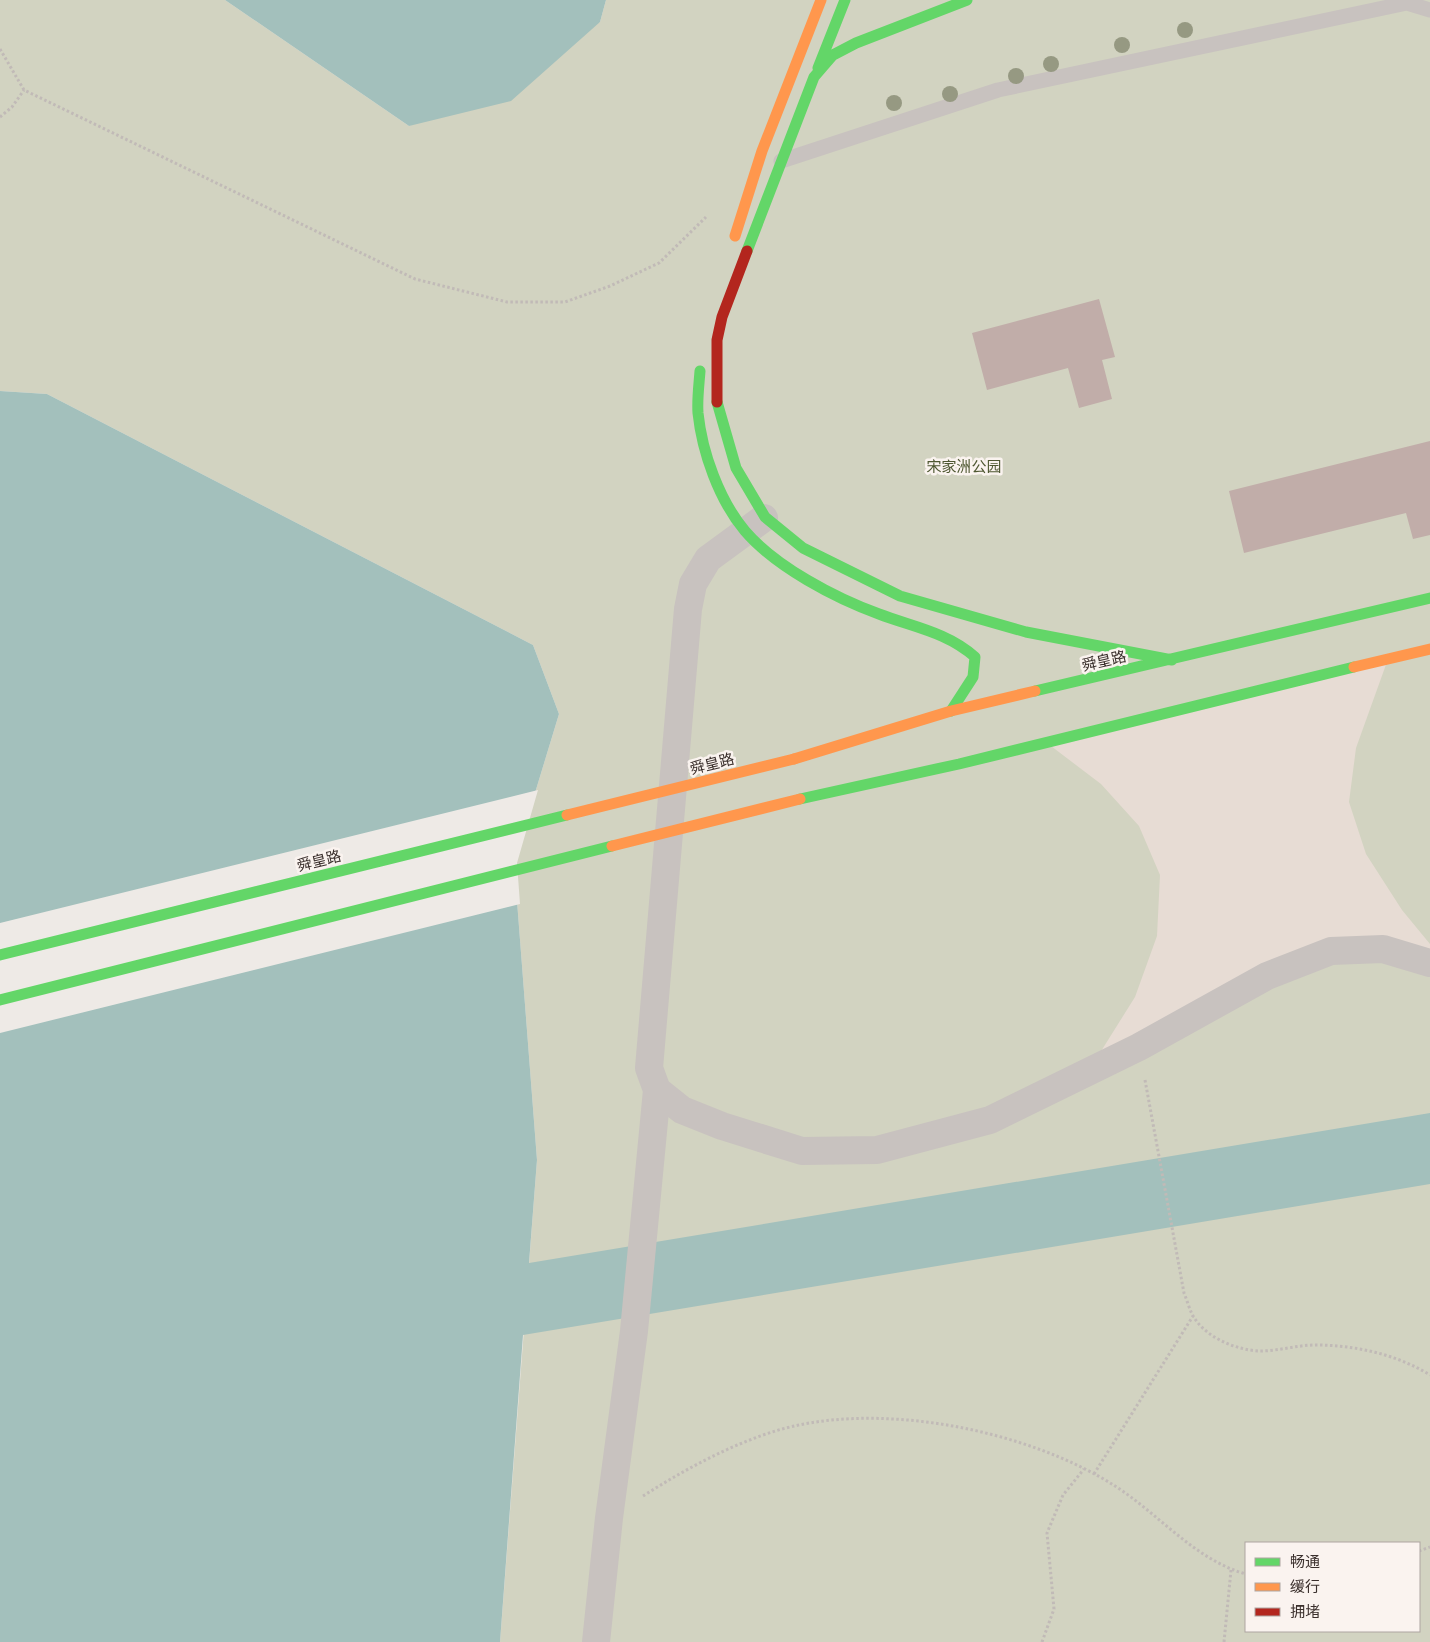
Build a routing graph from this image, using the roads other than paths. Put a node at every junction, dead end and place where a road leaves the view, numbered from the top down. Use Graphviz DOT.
graph roads {
  1 [pos="821,0"];
  2 [pos="845,0"];
  3 [pos="966,0"];
  4 [pos="1430,10"];
  5 [pos="814,77"];
  6 [pos="782,161"];
  7 [pos="756,170"];
  8 [pos="730,252"];
  9 [pos="700,360"];
  10 [pos="755,524"];
  11 [pos="1430,598"];
  12 [pos="1430,648"];
  13 [pos="1172,660"];
  14 [pos="952,711"];
  15 [pos="0,955"];
  16 [pos="1430,962"];
  17 [pos="0,1000"];
  18 [pos="657,1090"];
  19 [pos="596,1642"];
  1 -- 7 [label="main road"];
  2 -- 5 [label="main road"];
  3 -- 5 [label="main road"];
  4 -- 6 [label="lane"];
  5 -- 6 [label="main road"];
  6 -- 7 [label="lane"];
  6 -- 10 [label="main road"];
  7 -- 8 [label="main road"];
  9 -- 10 [label="main road"];
  10 -- 13 [label="main road"];
  10 -- 14 [label="main road"];
  10 -- 18 [label="street"];
  11 -- 13 [label="main road, 舜皇路"];
  12 -- 17 [label="main road, bridge"];
  13 -- 14 [label="main road, 舜皇路"];
  14 -- 15 [label="main road, 舜皇路, bridge"];
  16 -- 18 [label="street"];
  18 -- 19 [label="street"];
}
